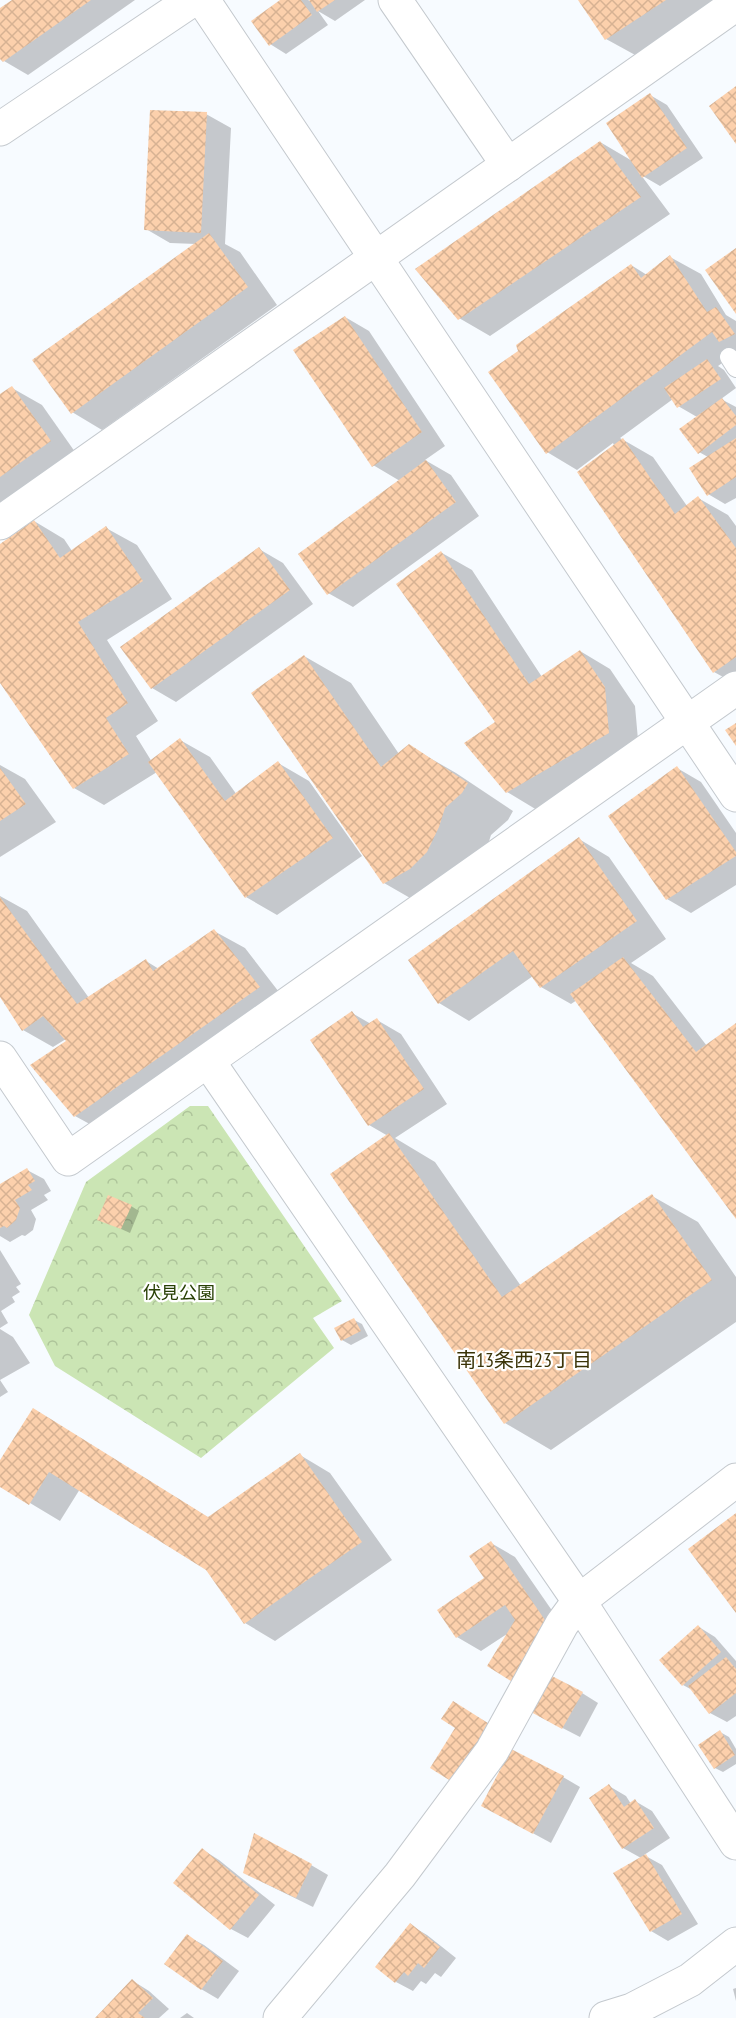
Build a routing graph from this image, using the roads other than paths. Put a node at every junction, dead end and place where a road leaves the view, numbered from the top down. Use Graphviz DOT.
graph roads {
  1 [pos="192,0"];
  2 [pos="203,0"];
  3 [pos="395,0"];
  4 [pos="736,4"];
  5 [pos="2,122"];
  6 [pos="508,165"];
  7 [pos="376,258"];
  8 [pos="0,523"];
  9 [pos="736,688"];
  10 [pos="687,723"];
  11 [pos="736,795"];
  12 [pos="0,1058"];
  13 [pos="208,1061"];
  14 [pos="736,1480"];
  15 [pos="579,1601"];
  16 [pos="736,1843"];
  17 [pos="736,1944"];
  18 [pos="280,2018"];
  19 [pos="606,2018"];
  1 -- 5 [label="street"];
  2 -- 7 [label="street"];
  3 -- 6 [label="street"];
  4 -- 6 [label="street"];
  6 -- 7 [label="street"];
  7 -- 8 [label="street"];
  7 -- 10 [label="street"];
  9 -- 10 [label="street"];
  10 -- 11 [label="street"];
  10 -- 13 [label="street"];
  12 -- 13 [label="street"];
  13 -- 15 [label="street"];
  14 -- 15 [label="street"];
  15 -- 16 [label="street"];
  15 -- 18 [label="street"];
  17 -- 19 [label="street"];
}
